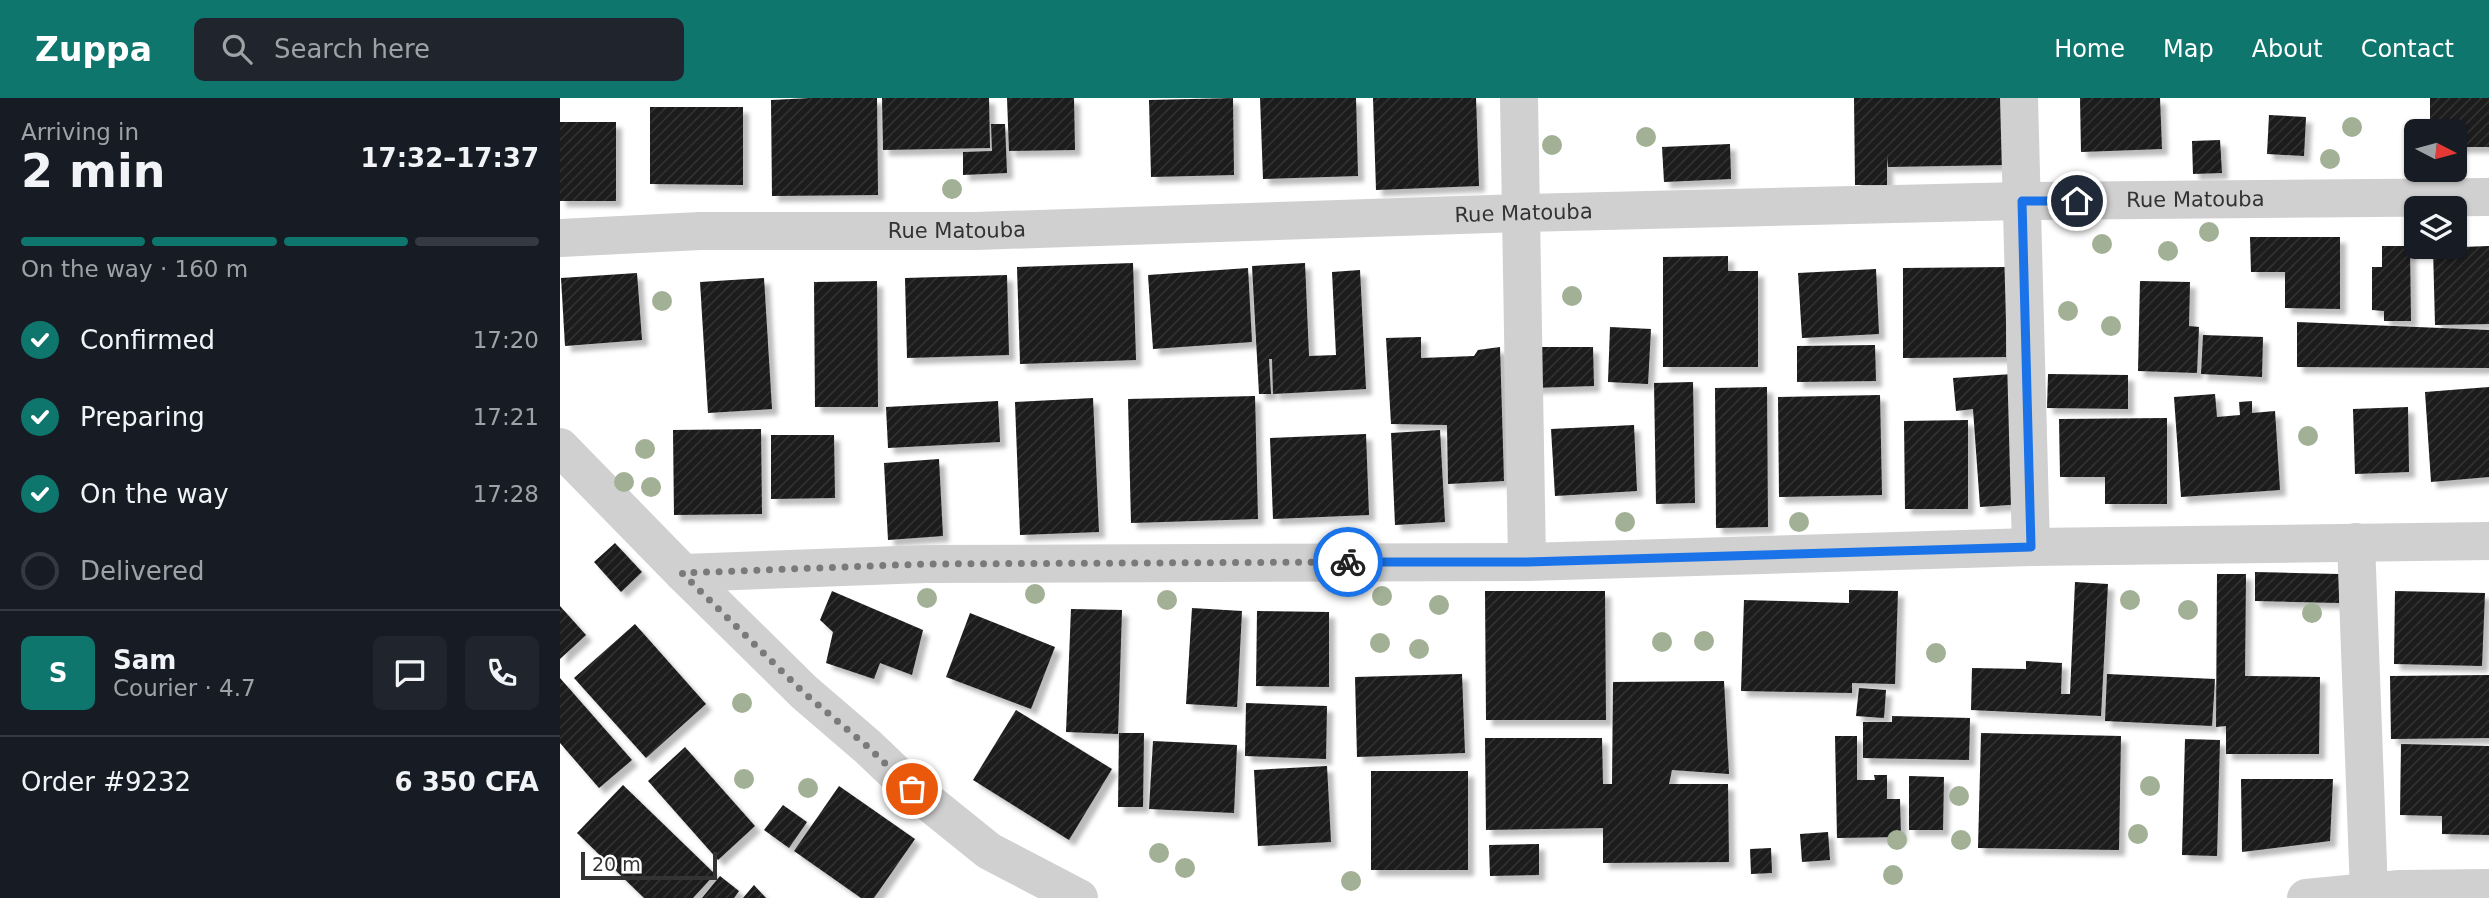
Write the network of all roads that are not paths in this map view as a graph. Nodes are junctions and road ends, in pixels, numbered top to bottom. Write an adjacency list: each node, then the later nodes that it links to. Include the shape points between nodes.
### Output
1 (1519, 98): 5 (street)
2 (2019, 98): 4 (street)
3 (2489, 197): 4 (street, Rue Matouba)
4 (2022, 201): 5 (street, Rue Matouba); 10 (street)
5 (1521, 213): 6 (street, Rue Matouba, via 976,232 700,231); 11 (street)
6 (560, 238)
7 (560, 447): 12 (street)
8 (2489, 541): 9 (street)
9 (2356, 542): 10 (street); 14 (street)
10 (2031, 547): 11 (street)
11 (1527, 562): 12 (street, via 938,563)
12 (682, 573): 15 (street, via 803,692 912,789 989,851)
13 (2489, 888): 14 (street)
14 (2391, 893): 16 (street)
15 (1079, 898)
16 (2306, 898)

